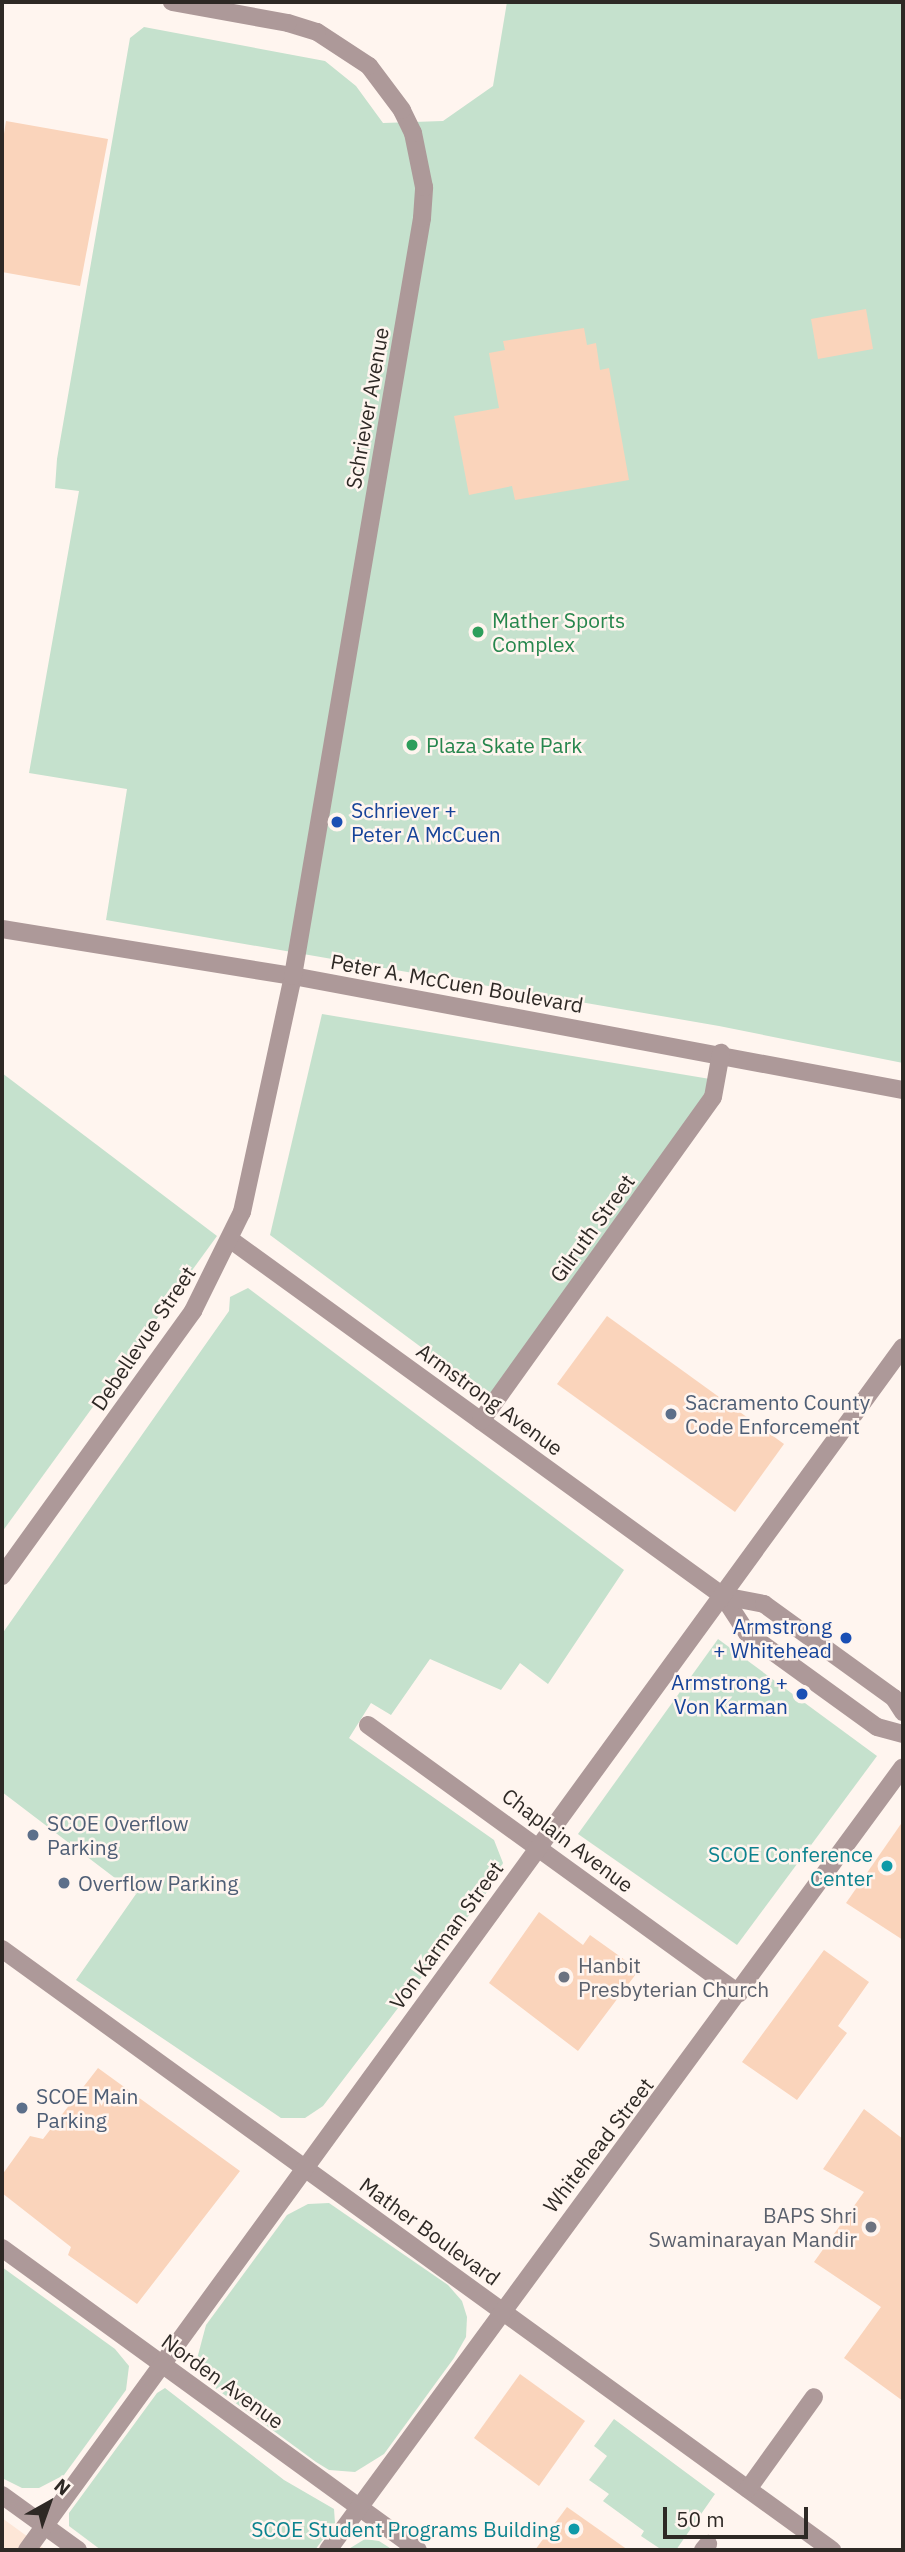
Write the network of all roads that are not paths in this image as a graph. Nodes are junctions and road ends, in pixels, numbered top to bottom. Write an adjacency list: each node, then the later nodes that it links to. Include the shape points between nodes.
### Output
1 (173, 2): 3 (street, Schriever Avenue, via 288,23 345,47 385,84 402,110 420,156 424,187)
2 (2, 929): 3 (street, Peter A. McCuen Boulevard)
3 (293, 976): 4 (street, Peter A. McCuen Boulevard); 6 (street, Debellevue Street, via 253,1173)
4 (721, 1053): 5 (street, Peter A. McCuen Boulevard); 8 (street, Gilruth Street, via 713,1097)
5 (903, 1090)
6 (231, 1240): 8 (street, Armstrong Avenue); 9 (street, Debellevue Street, via 193,1311)
7 (903, 1347): 10 (street, Von Karman Street)
8 (481, 1421): 10 (street, Armstrong Avenue)
9 (2, 1576)
10 (723, 1596): 11 (street, Armstrong Avenue, via 764,1604 894,1698); 13 (street, Armstrong Avenue, via 747,1633 877,1727); 15 (street, Von Karman Street)
11 (903, 1712)
12 (368, 1725): 15 (street, Chaplain Avenue)
13 (903, 1734)
14 (903, 1767): 17 (street, Whitehead Street)
15 (537, 1847): 17 (street, Chaplain Avenue); 18 (street, Von Karman Street)
16 (2, 1949): 18 (street, Mather Boulevard)
17 (739, 1994): 20 (street, Whitehead Street)
18 (305, 2169): 20 (street, Mather Boulevard); 21 (street, Von Karman Street)
19 (2, 2248): 21 (street, Norden Avenue)
20 (502, 2311): 23 (street, Mather Boulevard); 25 (street, Whitehead Street)
21 (163, 2365): 25 (street, Norden Avenue); 26 (street, Von Karman Street)
22 (814, 2397): 23 (street)
23 (748, 2489): 31 (street, Mather Boulevard)
24 (2, 2495): 26 (street)
25 (359, 2508): 29 (street, Whitehead Street); 30 (street, Norden Avenue)
26 (45, 2527): 27 (street, Von Karman Street); 28 (street)
27 (27, 2550)
28 (78, 2550)
29 (328, 2550)
30 (418, 2550)
31 (832, 2550)

